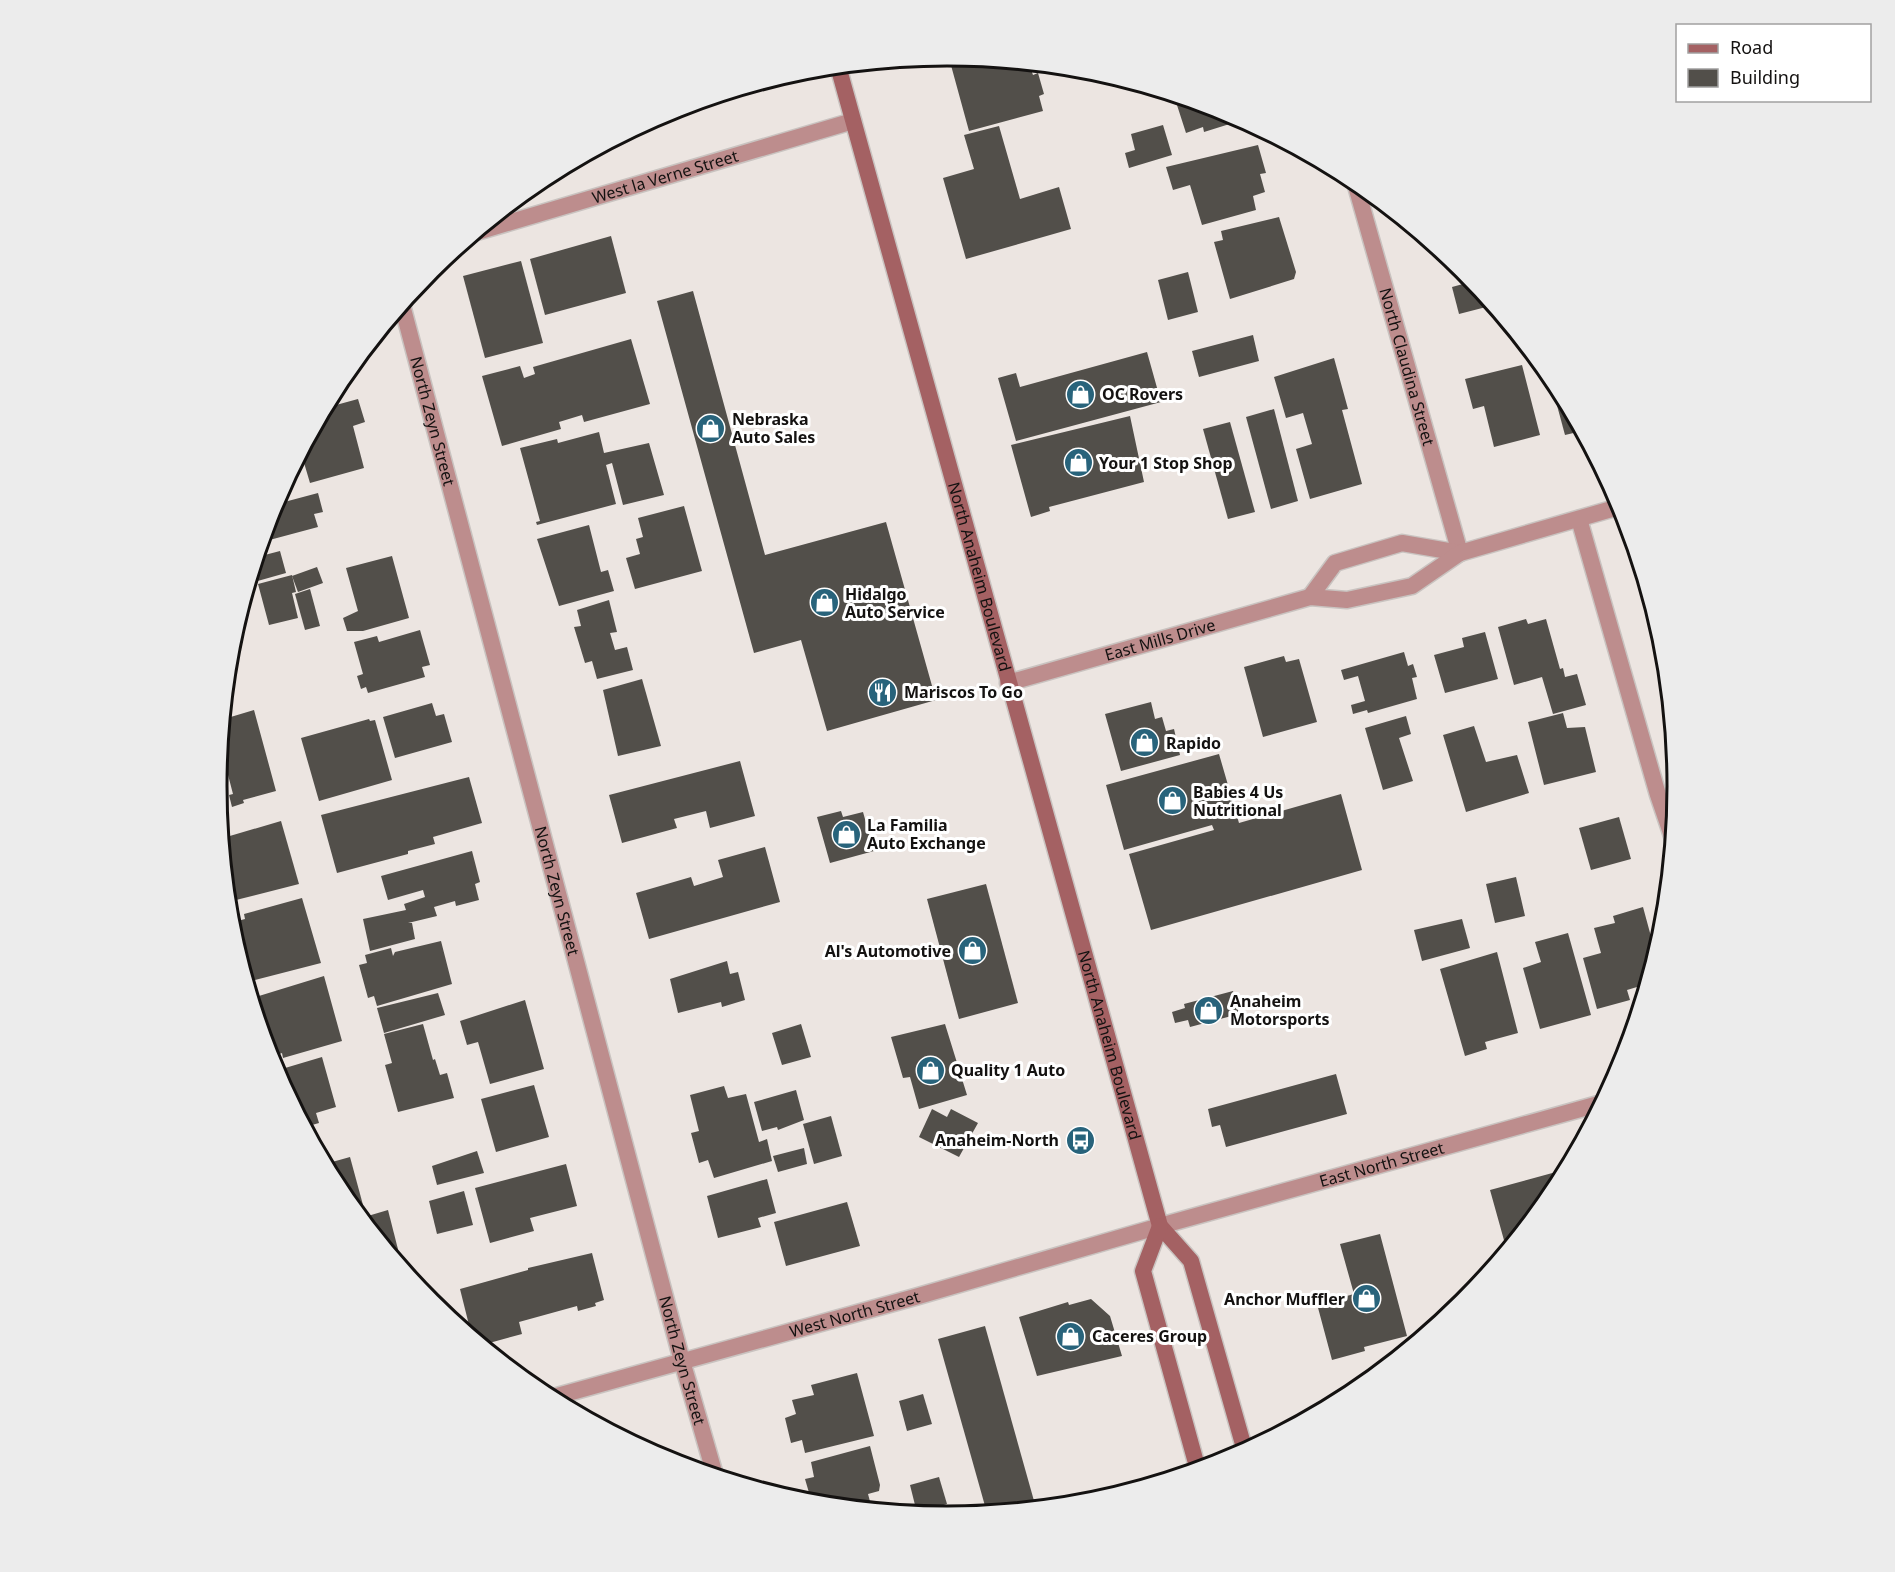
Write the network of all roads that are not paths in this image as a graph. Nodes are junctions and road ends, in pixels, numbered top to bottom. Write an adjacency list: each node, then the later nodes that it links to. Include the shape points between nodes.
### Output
1 (840, 74): 2 (main road, North Anaheim Boulevard)
2 (854, 121): 4 (street, West la Verne Street); 10 (main road, North Anaheim Boulevard)
3 (1358, 195): 8 (street, North Claudina Street)
4 (495, 227)
5 (404, 313): 14 (street, North Zeyn Street)
6 (1612, 509): 7 (street, East Mills Drive)
7 (1579, 519): 8 (street, East Mills Drive); 11 (street)
8 (1460, 553): 9 (street, East Mills Drive, via 1412,586 1347,600); 9 (street, East Mills Drive, via 1402,543 1335,563)
9 (1310, 597): 10 (street, East Mills Drive)
10 (1008, 683): 13 (main road, North Anaheim Boulevard)
11 (1666, 819)
12 (1592, 1106): 13 (street, East North Street)
13 (1160, 1226): 14 (street, West North Street); 16 (main road, North Anaheim Boulevard, via 1191,1261); 17 (main road, via 1143,1271)
14 (682, 1361): 15 (street, West North Street); 18 (street, North Zeyn Street)
15 (562, 1395)
16 (1243, 1442)
17 (1196, 1462)
18 (713, 1467)

